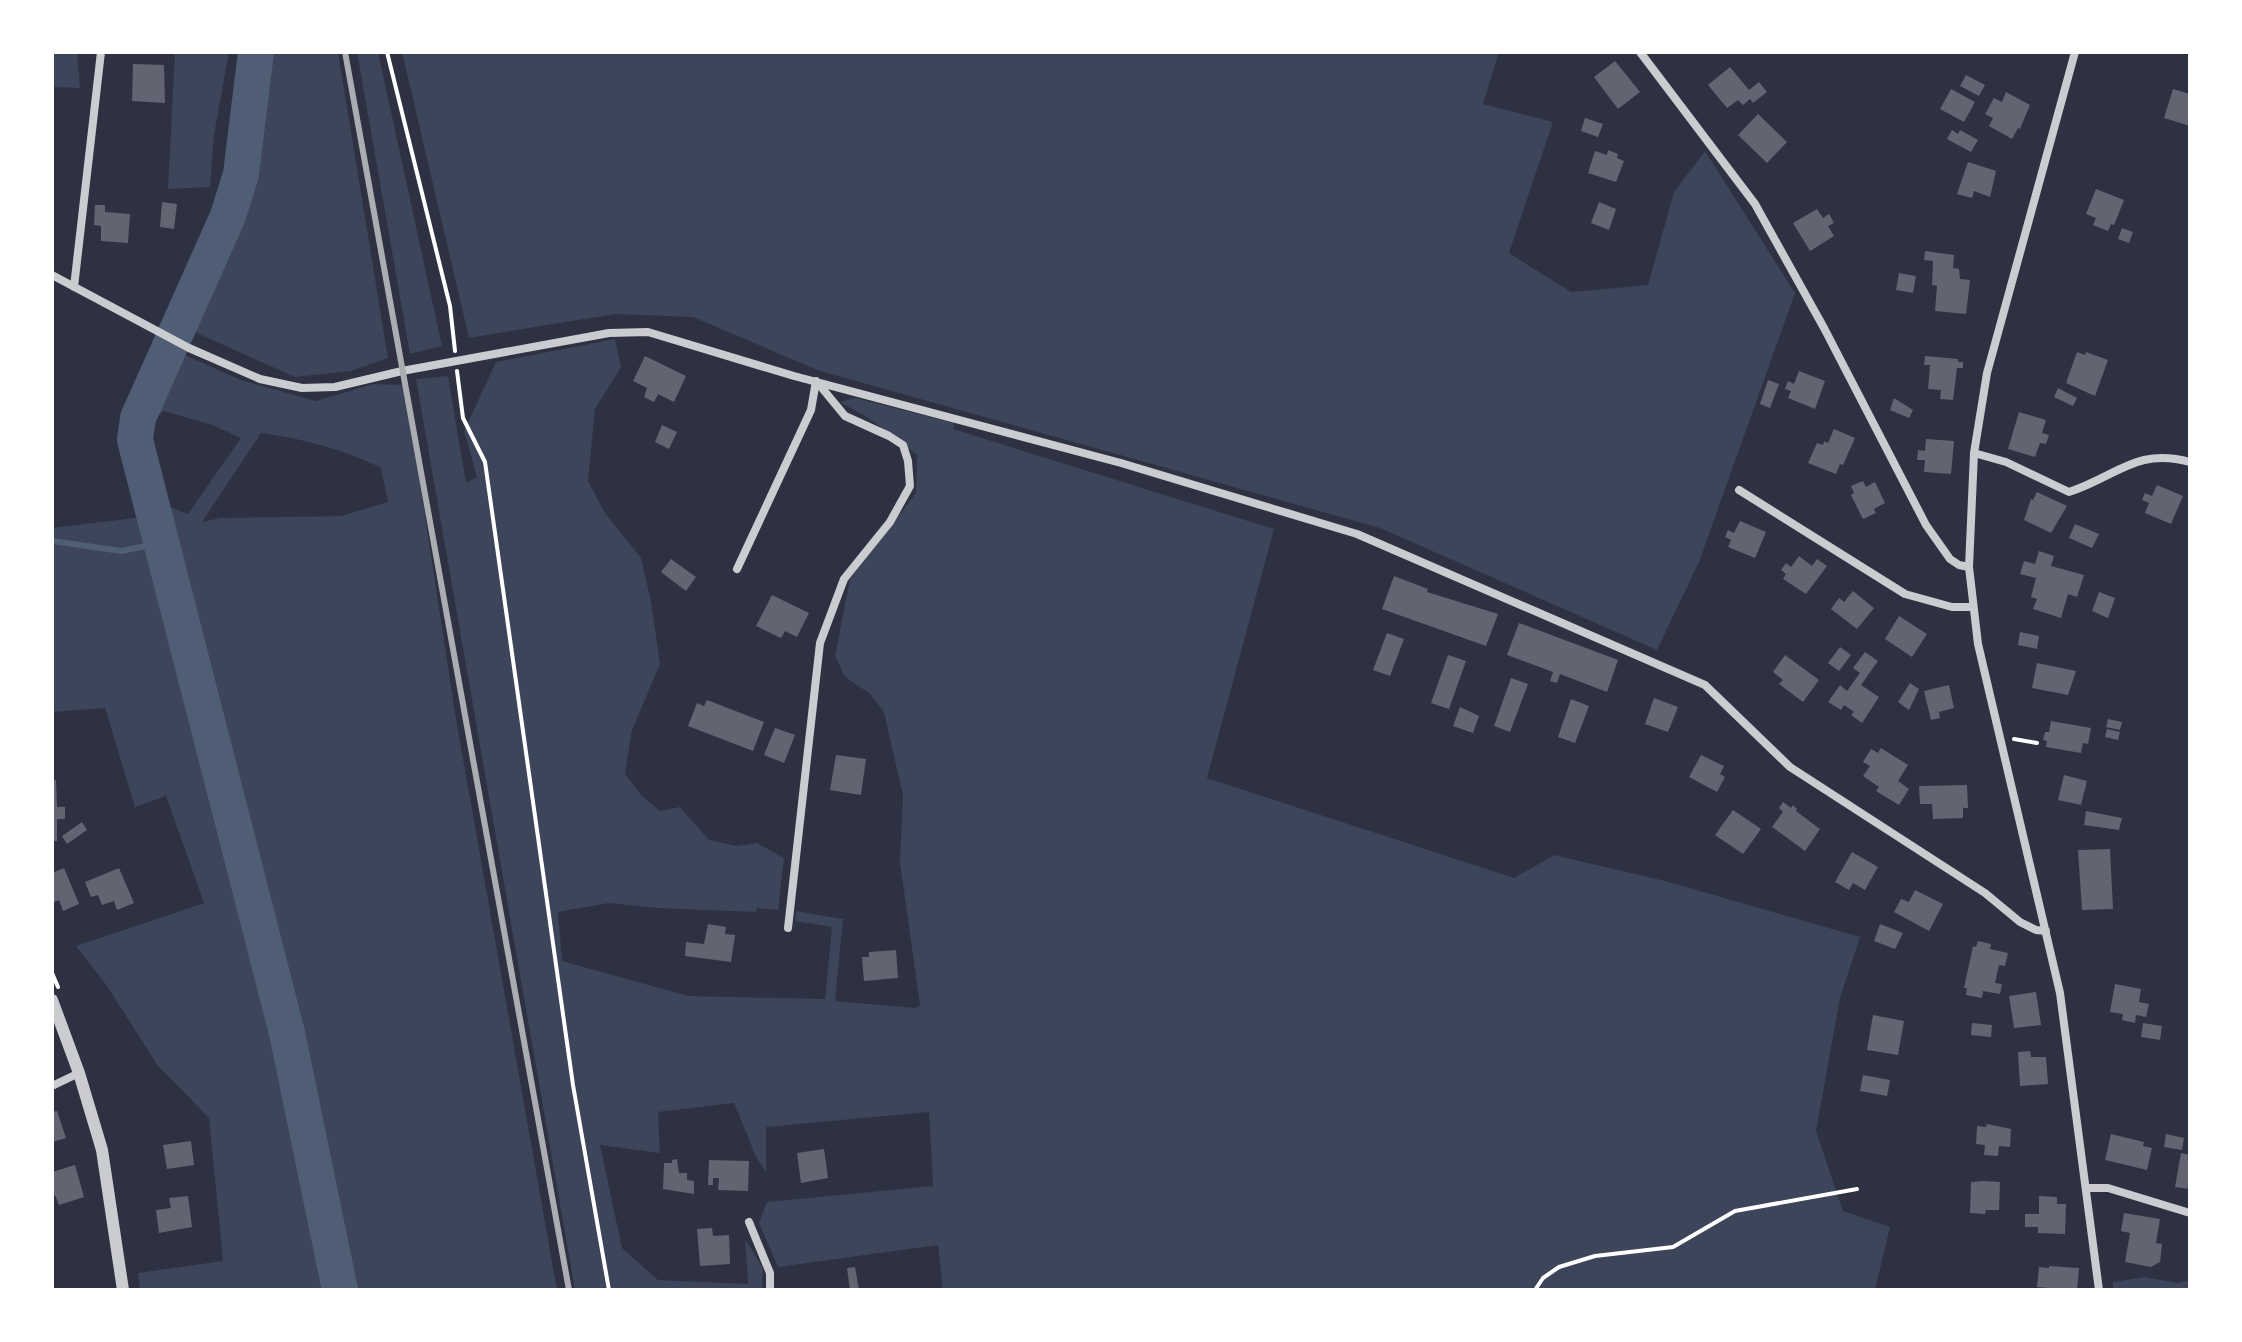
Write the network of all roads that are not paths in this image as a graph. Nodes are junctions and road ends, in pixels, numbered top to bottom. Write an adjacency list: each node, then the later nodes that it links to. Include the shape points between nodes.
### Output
1 (101, 52): 5 (street)
2 (1640, 52): 10 (street, via 1755,204 1926,525 1950,559)
3 (2075, 52): 7 (street, via 1991,355)
4 (52, 275): 5 (street)
5 (74, 287): 6 (street, via 189,348 260,379 302,388 335,387 609,333 648,332)
6 (816, 381): 11 (street, via 811,410); 13 (street, via 845,416 903,445 910,486 890,522 844,579 820,643); 14 (street, via 1121,463 1357,534 1705,685 1790,767 1985,893 2020,922)
7 (1974, 453): 8 (street, via 2069,492 2150,457); 10 (street)
8 (2190, 462)
9 (1739, 490): 12 (street, via 1905,594)
10 (1969, 567): 12 (street)
11 (737, 569)
12 (1972, 607): 14 (street)
13 (788, 928)
14 (2046, 931): 18 (street, via 2065,1022)
15 (52, 1000): 16 (street)
16 (79, 1073): 17 (street); 21 (street, via 102,1150)
17 (52, 1086)
18 (2086, 1188): 19 (street, via 2108,1188); 23 (street)
19 (2190, 1213)
20 (749, 1222): 22 (street, via 770,1273)
21 (123, 1290)
22 (770, 1290)
23 (2099, 1290)

